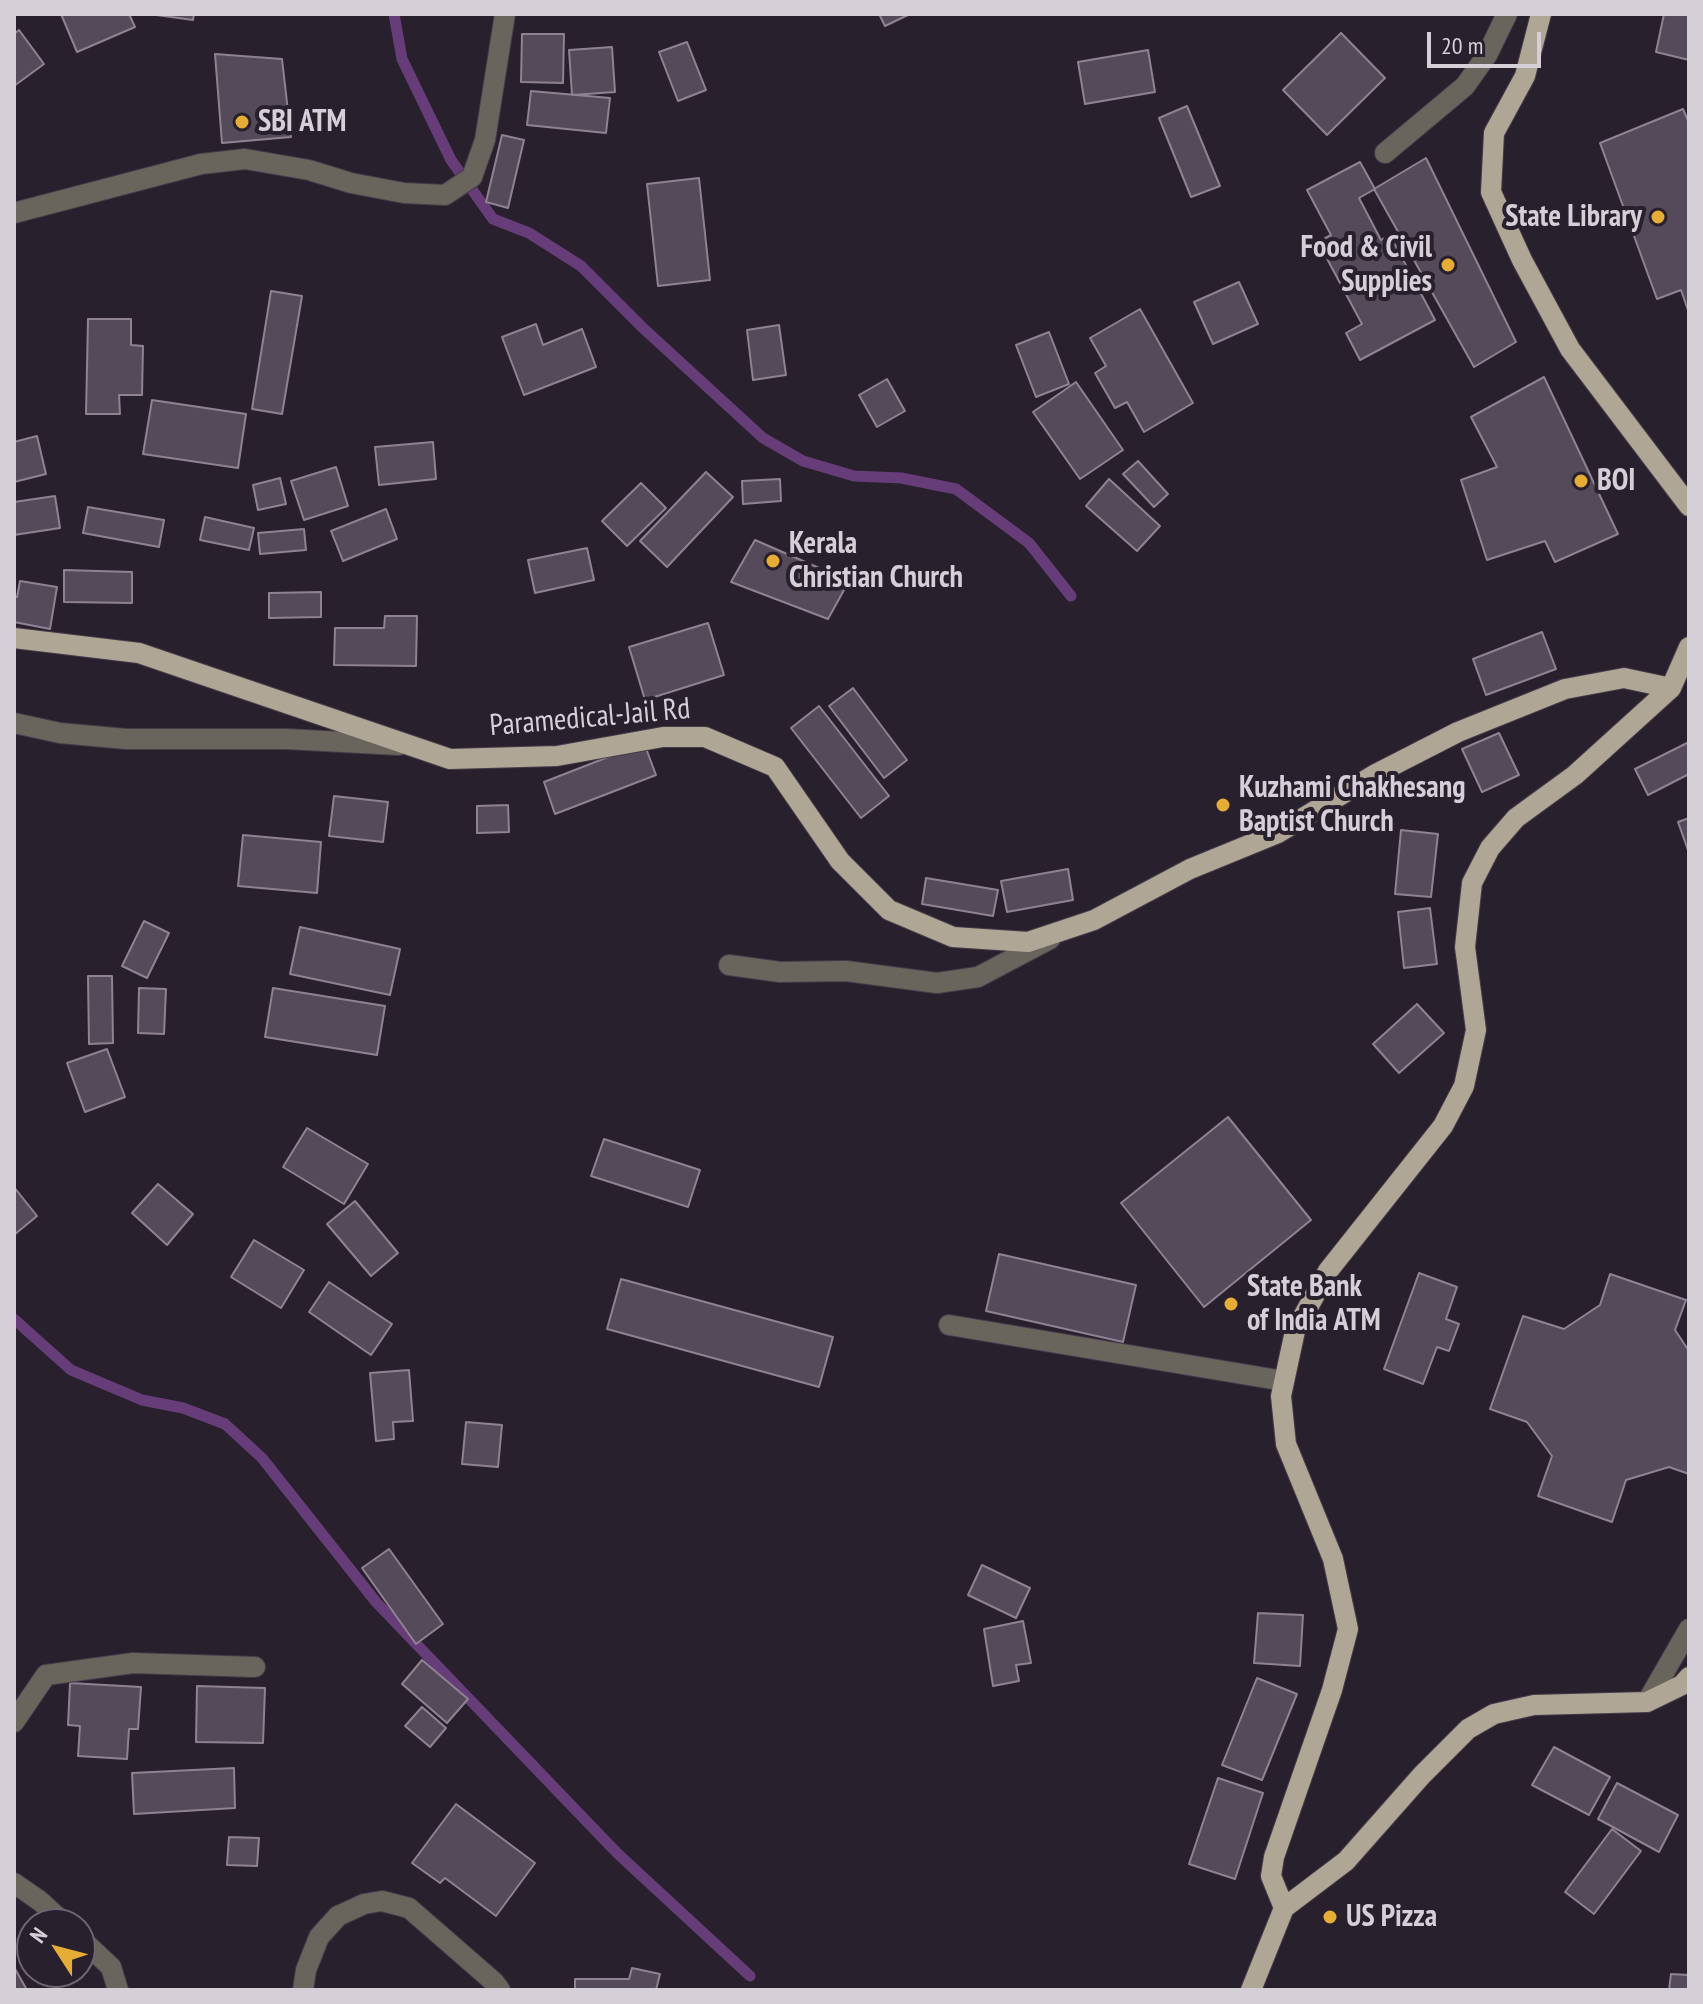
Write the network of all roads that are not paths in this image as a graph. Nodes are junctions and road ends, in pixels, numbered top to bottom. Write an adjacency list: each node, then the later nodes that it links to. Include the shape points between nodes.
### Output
1 (505, 14): 5 (street, via 485,140 472,177 445,195 404,193 245,159 201,164)
2 (1507, 14): 4 (street, via 1465,86)
3 (1541, 14): 6 (main road, via 1525,76 1494,133 1491,192 1570,349)
4 (1385, 153)
5 (14, 213)
6 (1689, 506)
7 (14, 638): 11 (main road, Paramedical-Jail Rd, via 139,653)
8 (1689, 647): 9 (main road)
9 (1671, 688): 12 (main road, Paramedical-Jail Rd, via 1624,678 1565,689 1458,732 1278,833); 15 (main road, via 1575,775 1516,818 1490,848 1472,883 1465,947 1476,1030 1464,1086 1443,1126 1328,1271 1295,1331)
10 (14, 723): 11 (street, via 126,739)
11 (411, 745): 12 (main road, Paramedical-Jail Rd, via 450,759 557,756 663,737 705,737 775,767 840,861 889,910 953,937 1028,942)
12 (1066, 930): 13 (street, via 978,977 937,983 846,971)
13 (729, 965)
14 (949, 1325): 15 (street)
15 (1284, 1381): 23 (main road, via 1286,1444 1333,1559 1348,1629 1274,1857 1271,1876)
16 (1689, 1629): 19 (street)
17 (255, 1667): 20 (street, via 133,1663 46,1675)
18 (1689, 1677): 19 (main road)
19 (1647, 1702): 23 (main road, via 1534,1705 1494,1714 1468,1729 1346,1861)
20 (14, 1722)
21 (14, 1883): 22 (street)
22 (48, 1908)
23 (1284, 1908): 28 (main road)
24 (96, 1953): 25 (street, via 111,1967)
25 (118, 1990)
26 (303, 1990): 27 (street, via 319,1937 338,1916 382,1901 409,1908)
27 (500, 1990)
28 (1251, 1990)

